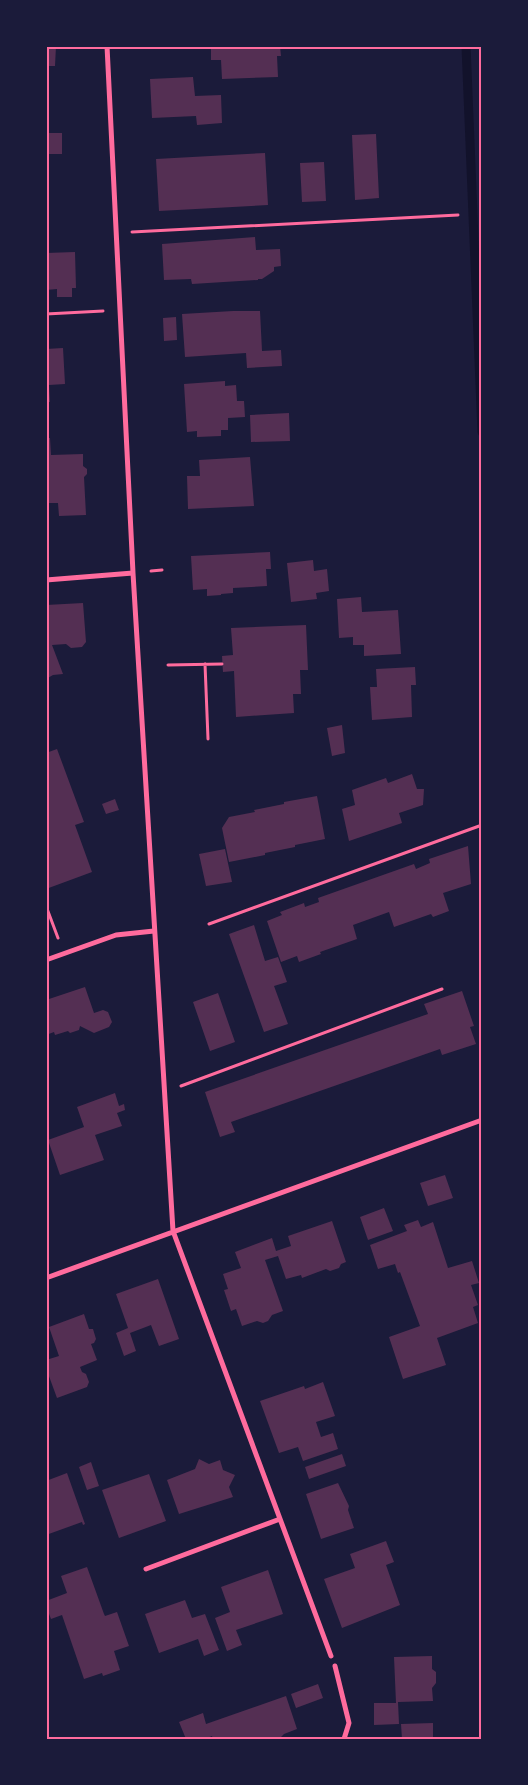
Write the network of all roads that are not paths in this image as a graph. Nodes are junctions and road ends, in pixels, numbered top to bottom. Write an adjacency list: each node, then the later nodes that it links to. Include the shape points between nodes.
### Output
1 (106, 46): 2 (street)
2 (133, 573): 3 (street); 4 (street)
3 (46, 580)
4 (154, 931): 5 (street, via 116,935); 7 (street)
5 (46, 960)
6 (482, 1120): 7 (street)
7 (173, 1231): 8 (street); 9 (street)
8 (46, 1278)
9 (280, 1518): 10 (street); 11 (street)
10 (146, 1569)
11 (331, 1656)
12 (334, 1666): 13 (street, via 348,1723)
13 (344, 1739)

